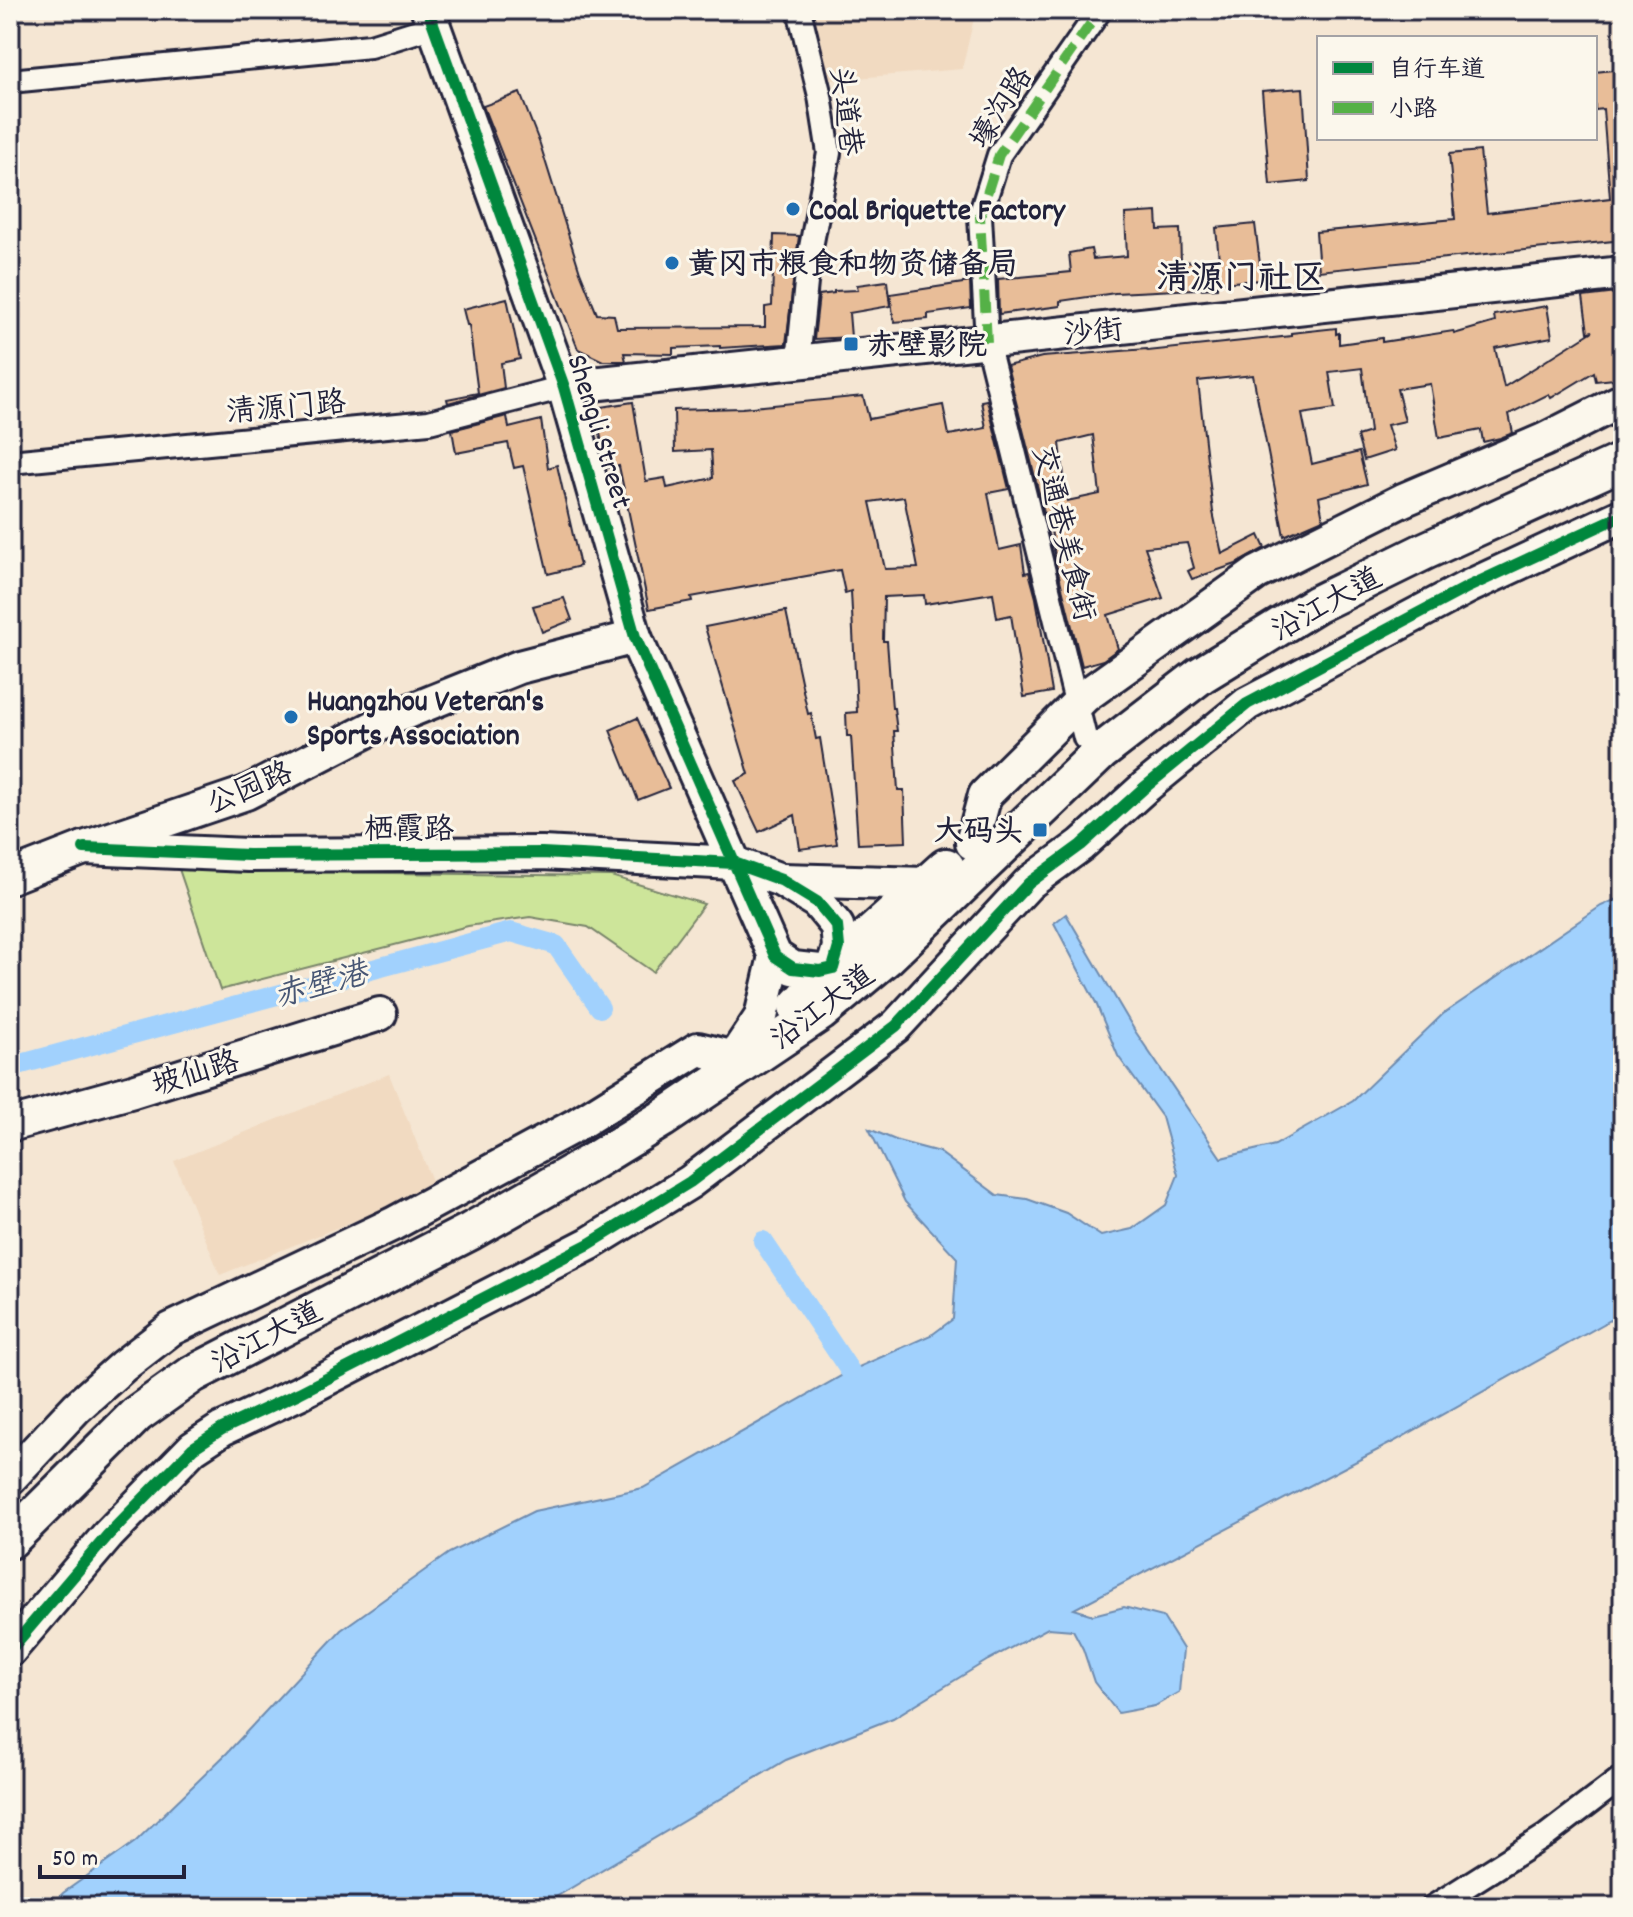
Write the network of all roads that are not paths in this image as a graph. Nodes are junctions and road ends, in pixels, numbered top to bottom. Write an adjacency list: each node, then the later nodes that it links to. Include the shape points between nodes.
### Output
1 (799, 10): 7 (street, 头道巷, via 829,153 808,263)
2 (1100, 10): 6 (street, 壕沟路, via 999,155 980,216)
3 (431, 18): 4 (street, via 370,46); 8 (street, Shengli Street)
4 (10, 81)
5 (1623, 273): 6 (street, 沙街)
6 (987, 342): 7 (street, 沙街); 15 (street, 交通巷美食街)
7 (798, 362): 8 (street, 沙街)
8 (564, 387): 12 (street, 清源门路, via 429,422); 14 (street, Shengli Street)
9 (1623, 400): 15 (street, via 1257,573)
10 (1623, 438): 15 (main road, 沿江大道, via 1337,570)
11 (1623, 461): 23 (main road, 沿江大道, via 1315,605 1201,675 1101,752 887,957)
12 (10, 462)
13 (1623, 515): 30 (street, via 1468,587 1247,704 1029,883 896,1026 690,1182 589,1244 193,1448 108,1535)
14 (635, 637): 16 (street, 公园路, via 519,667 392,718 246,793); 17 (street, Shengli Street)
15 (1081, 721): 20 (main road, 沿江大道, via 972,843)
16 (84, 848): 17 (street, 栖霞路, via 248,855 542,853); 18 (street, 栖霞路)
17 (734, 863): 19 (street, 栖霞路); 21 (street, Shengli Street)
18 (10, 876)
19 (781, 880): 20 (street); 22 (street, via 817,902 837,926)
20 (927, 884): 22 (main road, 沿江大道)
21 (775, 956): 22 (street, via 793,968); 25 (street, via 761,1017)
22 (833, 968): 23 (street); 25 (main road, 沿江大道, via 792,1012)
23 (821, 1012): 29 (main road, 沿江大道, via 590,1163 471,1231 193,1374 137,1414)
24 (380, 1014): 26 (street, 坡仙路)
25 (734, 1051): 27 (street, via 698,1049 576,1125 393,1224 171,1329 77,1407); 28 (main road, 沿江大道, via 639,1115 509,1189 170,1365 113,1410)
26 (10, 1125)
27 (10, 1478)
28 (10, 1513)
29 (10, 1540)
30 (10, 1650)
31 (1623, 1777): 32 (street, via 1547,1835)
32 (1433, 1907)

